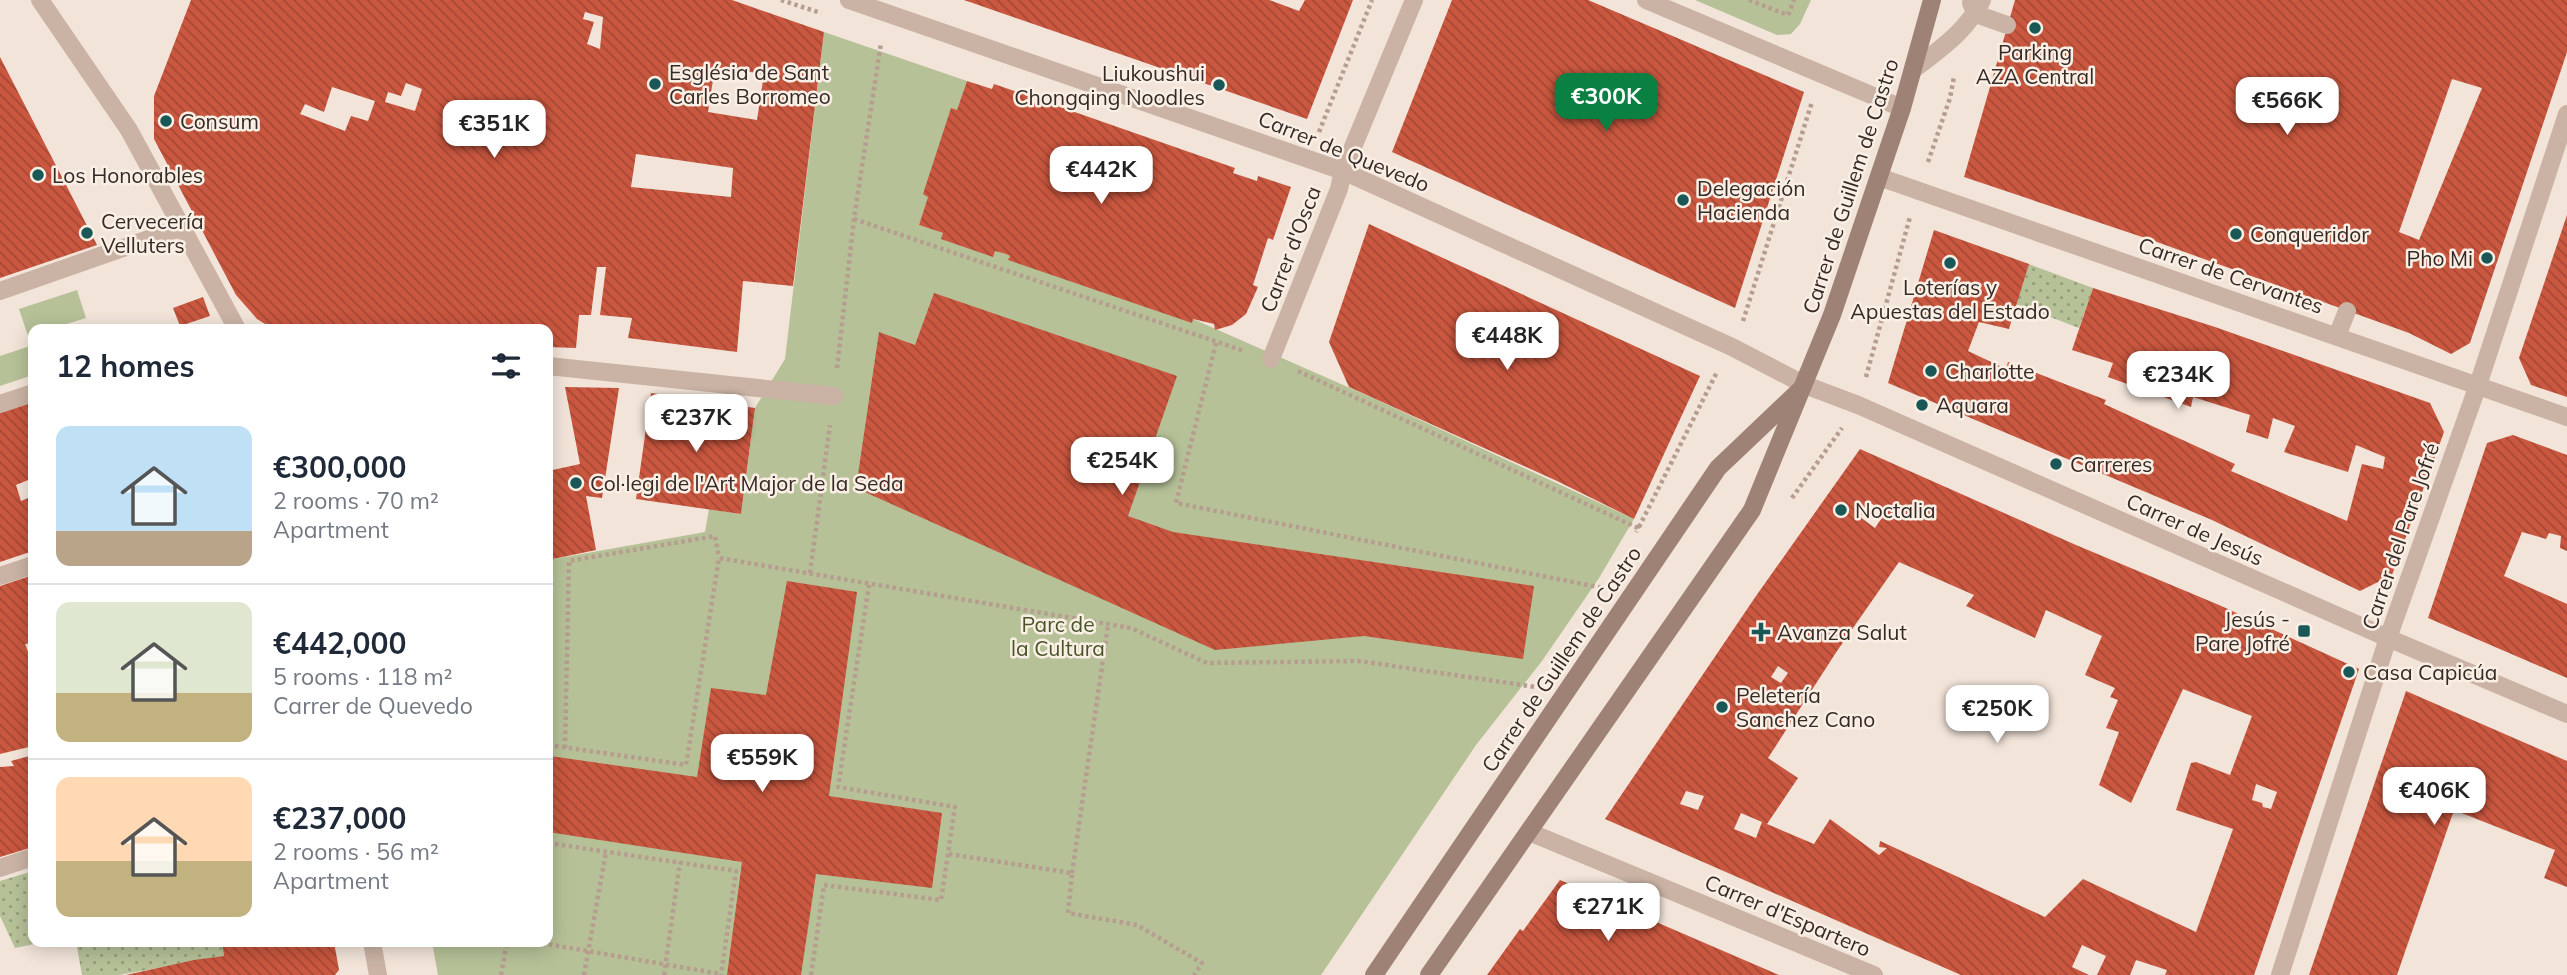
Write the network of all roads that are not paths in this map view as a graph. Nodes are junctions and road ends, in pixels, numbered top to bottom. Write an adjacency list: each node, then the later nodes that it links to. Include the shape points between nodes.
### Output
1 (40, 0): 13 (street, via 129,130)
2 (851, 0): 11 (street, Carrer de Quevedo)
3 (1414, 0): 11 (street, Carrer d'Osca)
4 (1646, 0): 9 (street)
5 (1932, 0): 8 (main road, Carrer de Guillem de Castro)
6 (1976, 5): 7 (street); 8 (street, via 1957,35)
7 (2007, 25)
8 (1913, 70): 9 (main road, Carrer de Guillem de Castro)
9 (1902, 108): 12 (main road, Carrer de Guillem de Castro)
10 (2567, 114): 21 (street, Carrer del Pare Jofré)
11 (1343, 171): 18 (street, Carrer d'Osca); 20 (street, Carrer de Quevedo, via 1732,347)
12 (1879, 177): 17 (street, Carrer de Cervantes); 20 (main road, Carrer de Guillem de Castro)
13 (183, 227): 14 (street); 16 (street)
14 (0, 291)
15 (2347, 311): 17 (street)
16 (228, 324)
17 (2337, 336): 21 (street, Carrer de Cervantes)
18 (1272, 359)
19 (553, 367): 23 (street)
20 (1805, 385): 28 (street, Carrer de Jesús); 30 (main road, Carrer de Guillem de Castro, via 1752,510); 35 (main road, Carrer de Guillem de Castro, via 1718,468)
21 (2478, 385): 25 (street, Carrer de Cervantes); 28 (street, Carrer del Pare Jofré)
22 (28, 395): 24 (street)
23 (834, 396)
24 (0, 404)
25 (2567, 416)
26 (28, 567): 27 (street)
27 (0, 576)
28 (2388, 638): 29 (street, Carrer de Jesús); 38 (street, Carrer del Pare Jofré)
29 (2567, 714)
30 (1529, 832): 36 (main road, Carrer de Guillem de Castro); 37 (street, Carrer d'Espartero)
31 (28, 859): 32 (street)
32 (0, 868)
33 (373, 947): 34 (street)
34 (379, 975)
35 (1374, 975)
36 (1429, 975)
37 (1874, 975)
38 (2280, 975)

